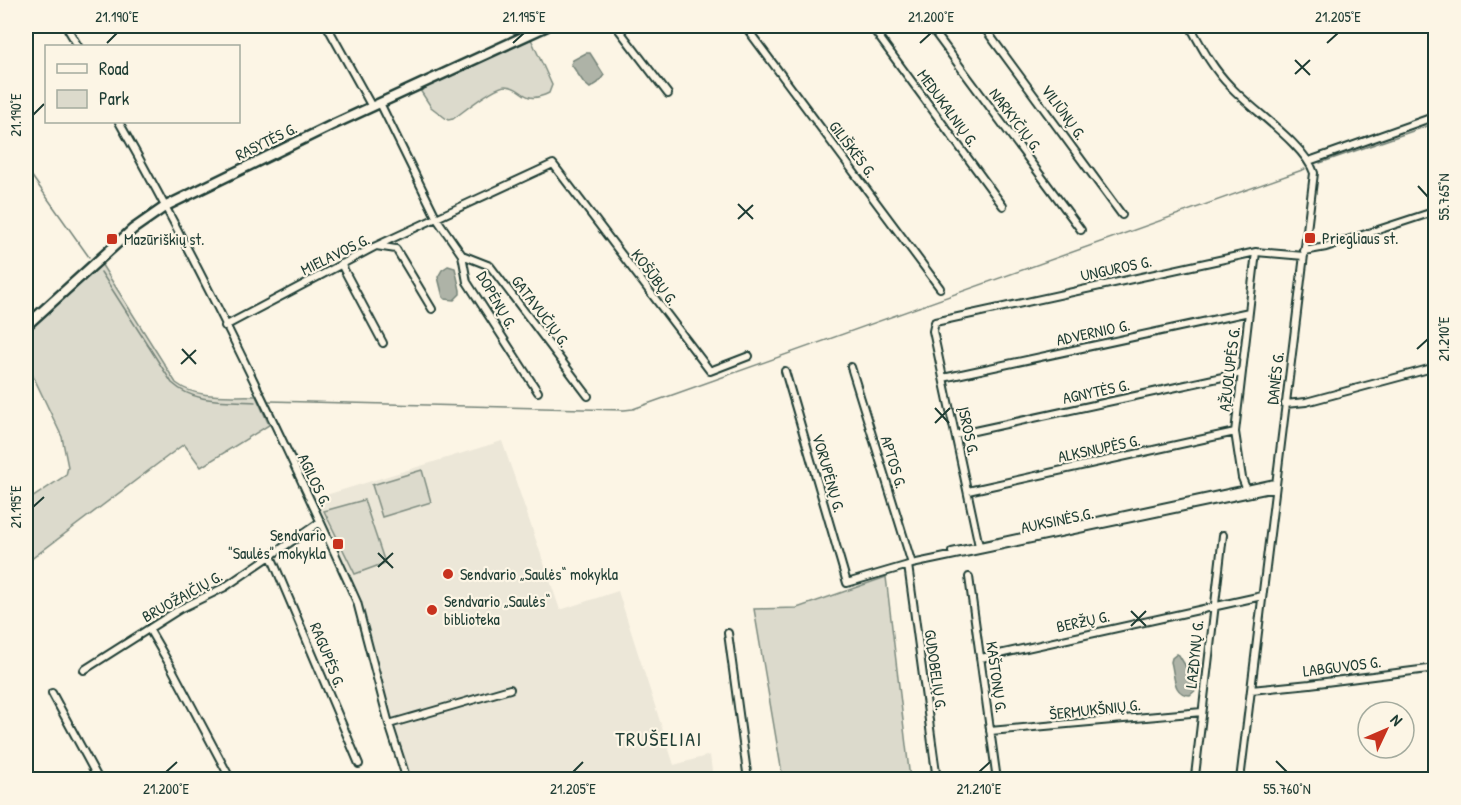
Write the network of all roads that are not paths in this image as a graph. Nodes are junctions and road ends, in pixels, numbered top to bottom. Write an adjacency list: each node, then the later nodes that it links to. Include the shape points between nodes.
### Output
1 (66, 26): 11 (street)
2 (327, 26): 13 (street, DOPĖNŲ G.)
3 (547, 26): 10 (main road, RASYTĖS G.)
4 (616, 26): 12 (street)
5 (745, 26): 28 (street, GILIŠKĖS G.)
6 (871, 26): 18 (street, MEDUKALNIŲ G.)
7 (930, 26): 22 (street, NARKYČIŲ G.)
8 (983, 26): 20 (street, VILIŪNŲ G.)
9 (1190, 26): 16 (street, via 1204,53 1231,87)
10 (533, 29): 13 (main road, RASYTĖS G.)
11 (77, 45)
12 (668, 94)
13 (376, 105): 17 (main road, RASYTĖS G.); 21 (street, DOPĖNŲ G.)
14 (1436, 116): 16 (street)
15 (120, 123): 17 (street, AGILOS G.)
16 (1309, 160): 25 (street, DANĖS G., via 1314,182)
17 (166, 206): 32 (street, AGILOS G.); 33 (main road, RASYTĖS G., via 133,229)
18 (1003, 206)
19 (1436, 211): 25 (street, UNGUROS G.)
20 (1122, 215)
21 (437, 219): 23 (street); 26 (street, DOPĖNŲ G.); 35 (street, KOŠŪBŲ G., via 553,164 710,371)
22 (1081, 230)
23 (376, 246): 27 (street, MIELAVOS G.); 29 (street, MIELAVOS G., via 396,249)
24 (1256, 252): 25 (street, UNGUROS G.); 30 (street, ĄŽUOLUPĖS G.); 31 (street, UNGUROS G.)
25 (1304, 254): 43 (street, DANĖS G.)
26 (462, 255): 41 (street, DOPĖNŲ G., via 467,282); 42 (street, GATAVUČIŲ G., via 490,266)
27 (341, 264): 32 (street, MIELAVOS G.); 34 (street)
28 (940, 288)
29 (432, 309)
30 (1249, 312): 39 (street, ĄŽUOLUPĖS G.); 40 (street, ADVERNIO G.)
31 (935, 322): 40 (street, ĮSROS G., via 933,331)
32 (225, 326): 49 (street, AGILOS G.)
33 (26, 327)
34 (383, 343)
35 (750, 357)
36 (851, 367): 54 (street, APTOS G.)
37 (1436, 367): 43 (street, via 1306,402)
38 (785, 371): 56 (street, VORUPĖNŲ G.)
39 (1241, 373): 44 (street, ĄŽUOLUPĖS G.); 45 (street, AGNYTĖS G.)
40 (944, 378): 45 (street, ĮSROS G.)
41 (538, 392)
42 (588, 396)
43 (1285, 404): 46 (street, DANĖS G.)
44 (1235, 432): 47 (street, ĄŽUOLUPĖS G.); 48 (street, ALKSNUPĖS G.)
45 (956, 435): 48 (street, ĮSROS G.)
46 (1275, 486): 47 (street); 54 (street, AUKSINĖS G.); 57 (street, DANĖS G.)
47 (1246, 488): 51 (street)
48 (968, 491): 51 (street, ĮSROS G.)
49 (320, 522): 53 (street, BRUOŽAIČIŲ G.); 68 (street, AGILOS G., via 357,602)
50 (1223, 535): 58 (street, LAZDYNŲ G.)
51 (979, 546): 52 (street)
52 (952, 552)
53 (271, 556): 59 (street, BRUOŽAIČIŲ G.); 70 (street, RAGUPĖS G.)
54 (910, 564): 56 (street, AUKSINĖS G.); 76 (street, GUDOBELIŲ G.)
55 (969, 578): 61 (street, KAŠTONŲ G.)
56 (847, 583)
57 (1262, 596): 58 (street, BERŽŲ G.); 65 (street, DANĖS G.)
58 (1213, 607): 61 (street, BERŽŲ G.); 67 (street, LAZDYNŲ G.)
59 (149, 629): 63 (street, BRUOŽAIČIŲ G.); 74 (street)
60 (728, 633): 75 (street)
61 (981, 658): 69 (street, KAŠTONŲ G.)
62 (1436, 668): 65 (street, LABGUVOS G.)
63 (84, 670)
64 (510, 689): 68 (street)
65 (1251, 690): 78 (street, DANĖS G.)
66 (52, 693): 73 (street)
67 (1202, 711): 69 (street, ŠERMUKŠNIŲ G.); 71 (street, LAZDYNŲ G.)
68 (389, 724): 72 (street, AGILOS G.)
69 (990, 731): 77 (street, KAŠTONŲ G.)
70 (358, 764)
71 (1195, 776)
72 (407, 779)
73 (99, 780)
74 (231, 780)
75 (748, 780)
76 (937, 780)
77 (997, 780)
78 (1240, 780)

